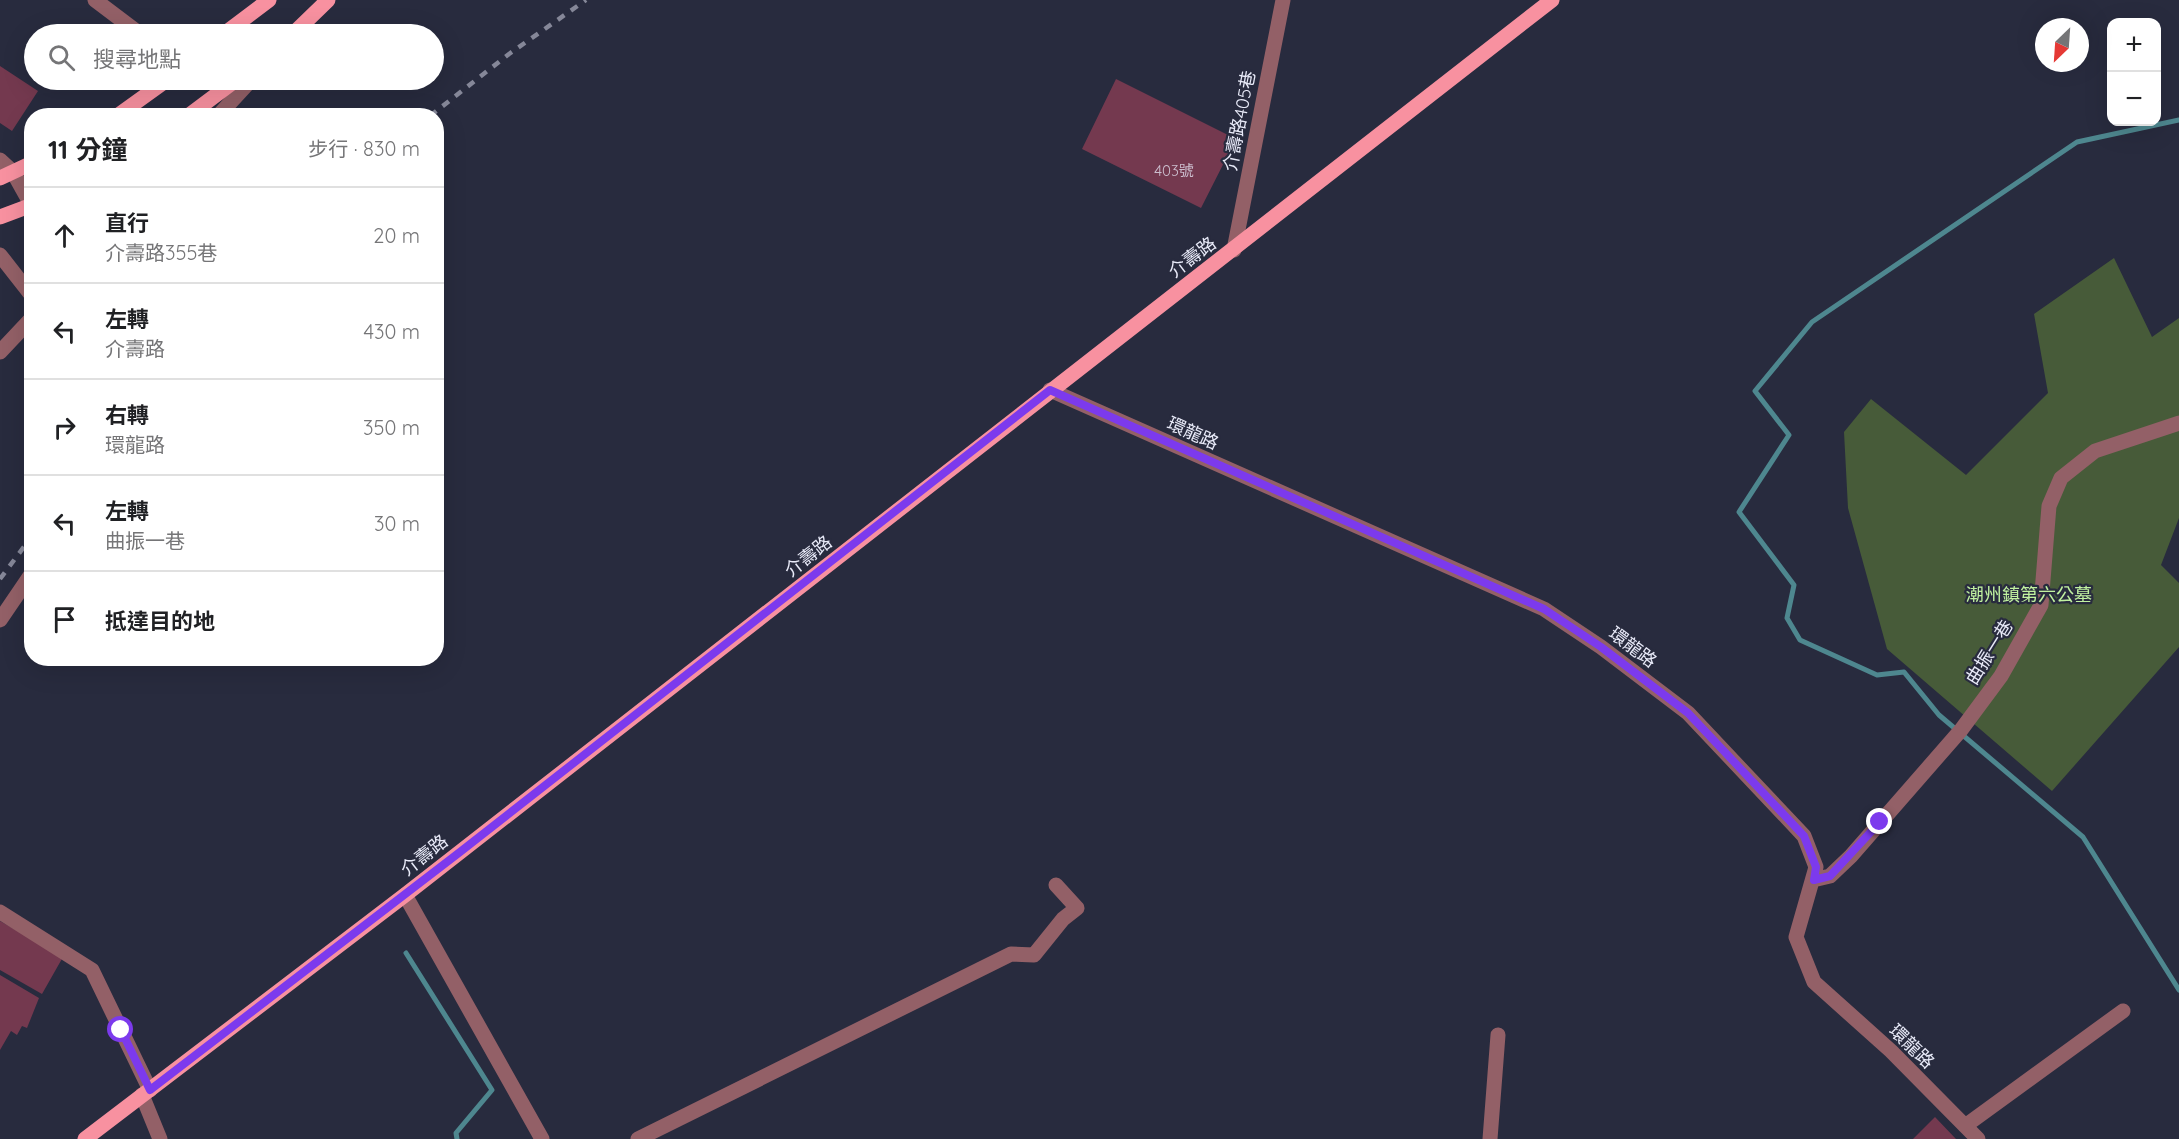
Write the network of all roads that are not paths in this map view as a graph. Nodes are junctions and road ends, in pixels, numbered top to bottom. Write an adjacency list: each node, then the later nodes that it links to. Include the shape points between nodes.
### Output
1 (269, 0): 7 (main road)
2 (328, 0): 8 (main road)
3 (1283, 0): 21 (street, 介壽路405巷)
4 (1552, 0): 21 (main road, 介壽路)
5 (98, 1): 6 (street)
6 (127, 24)
7 (237, 24)
8 (303, 24)
9 (153, 90): 12 (main road)
10 (223, 90): 13 (main road)
11 (241, 90): 14 (street)
12 (128, 108)
13 (199, 108)
14 (225, 108)
15 (0, 160): 17 (street)
16 (24, 167): 17 (main road)
17 (7, 175): 18 (street)
18 (24, 196)
19 (24, 207): 20 (main road)
20 (0, 216)
21 (1234, 250): 26 (main road, 介壽路)
22 (0, 255): 23 (street)
23 (24, 286)
24 (24, 326): 25 (street)
25 (0, 351)
26 (1050, 390): 30 (street, 環龍路, via 1544,609 1688,713 1804,836 1816,867); 32 (main road, 介壽路)
27 (2179, 423): 30 (street, 曲振一巷, via 2095,451 2061,478 2049,506 2041,605 2001,676 1958,734 1851,856 1830,876)
28 (24, 585): 29 (street)
29 (0, 620)
30 (1814, 880): 37 (street, 環龍路, via 1796,937 1814,982 1891,1051)
31 (1056, 885): 41 (street, via 1077,908 1034,955 1011,954)
32 (405, 895): 36 (main road, 介壽路); 40 (street)
33 (0, 912): 36 (street, via 92,970)
34 (2123, 1011): 37 (street)
35 (1498, 1035): 42 (street)
36 (146, 1093): 38 (main road, 介壽路); 39 (street)
37 (1965, 1126): 43 (street, 環龍路)
38 (85, 1139)
39 (160, 1139)
40 (542, 1139)
41 (638, 1139)
42 (1490, 1139)
43 (1978, 1139)

